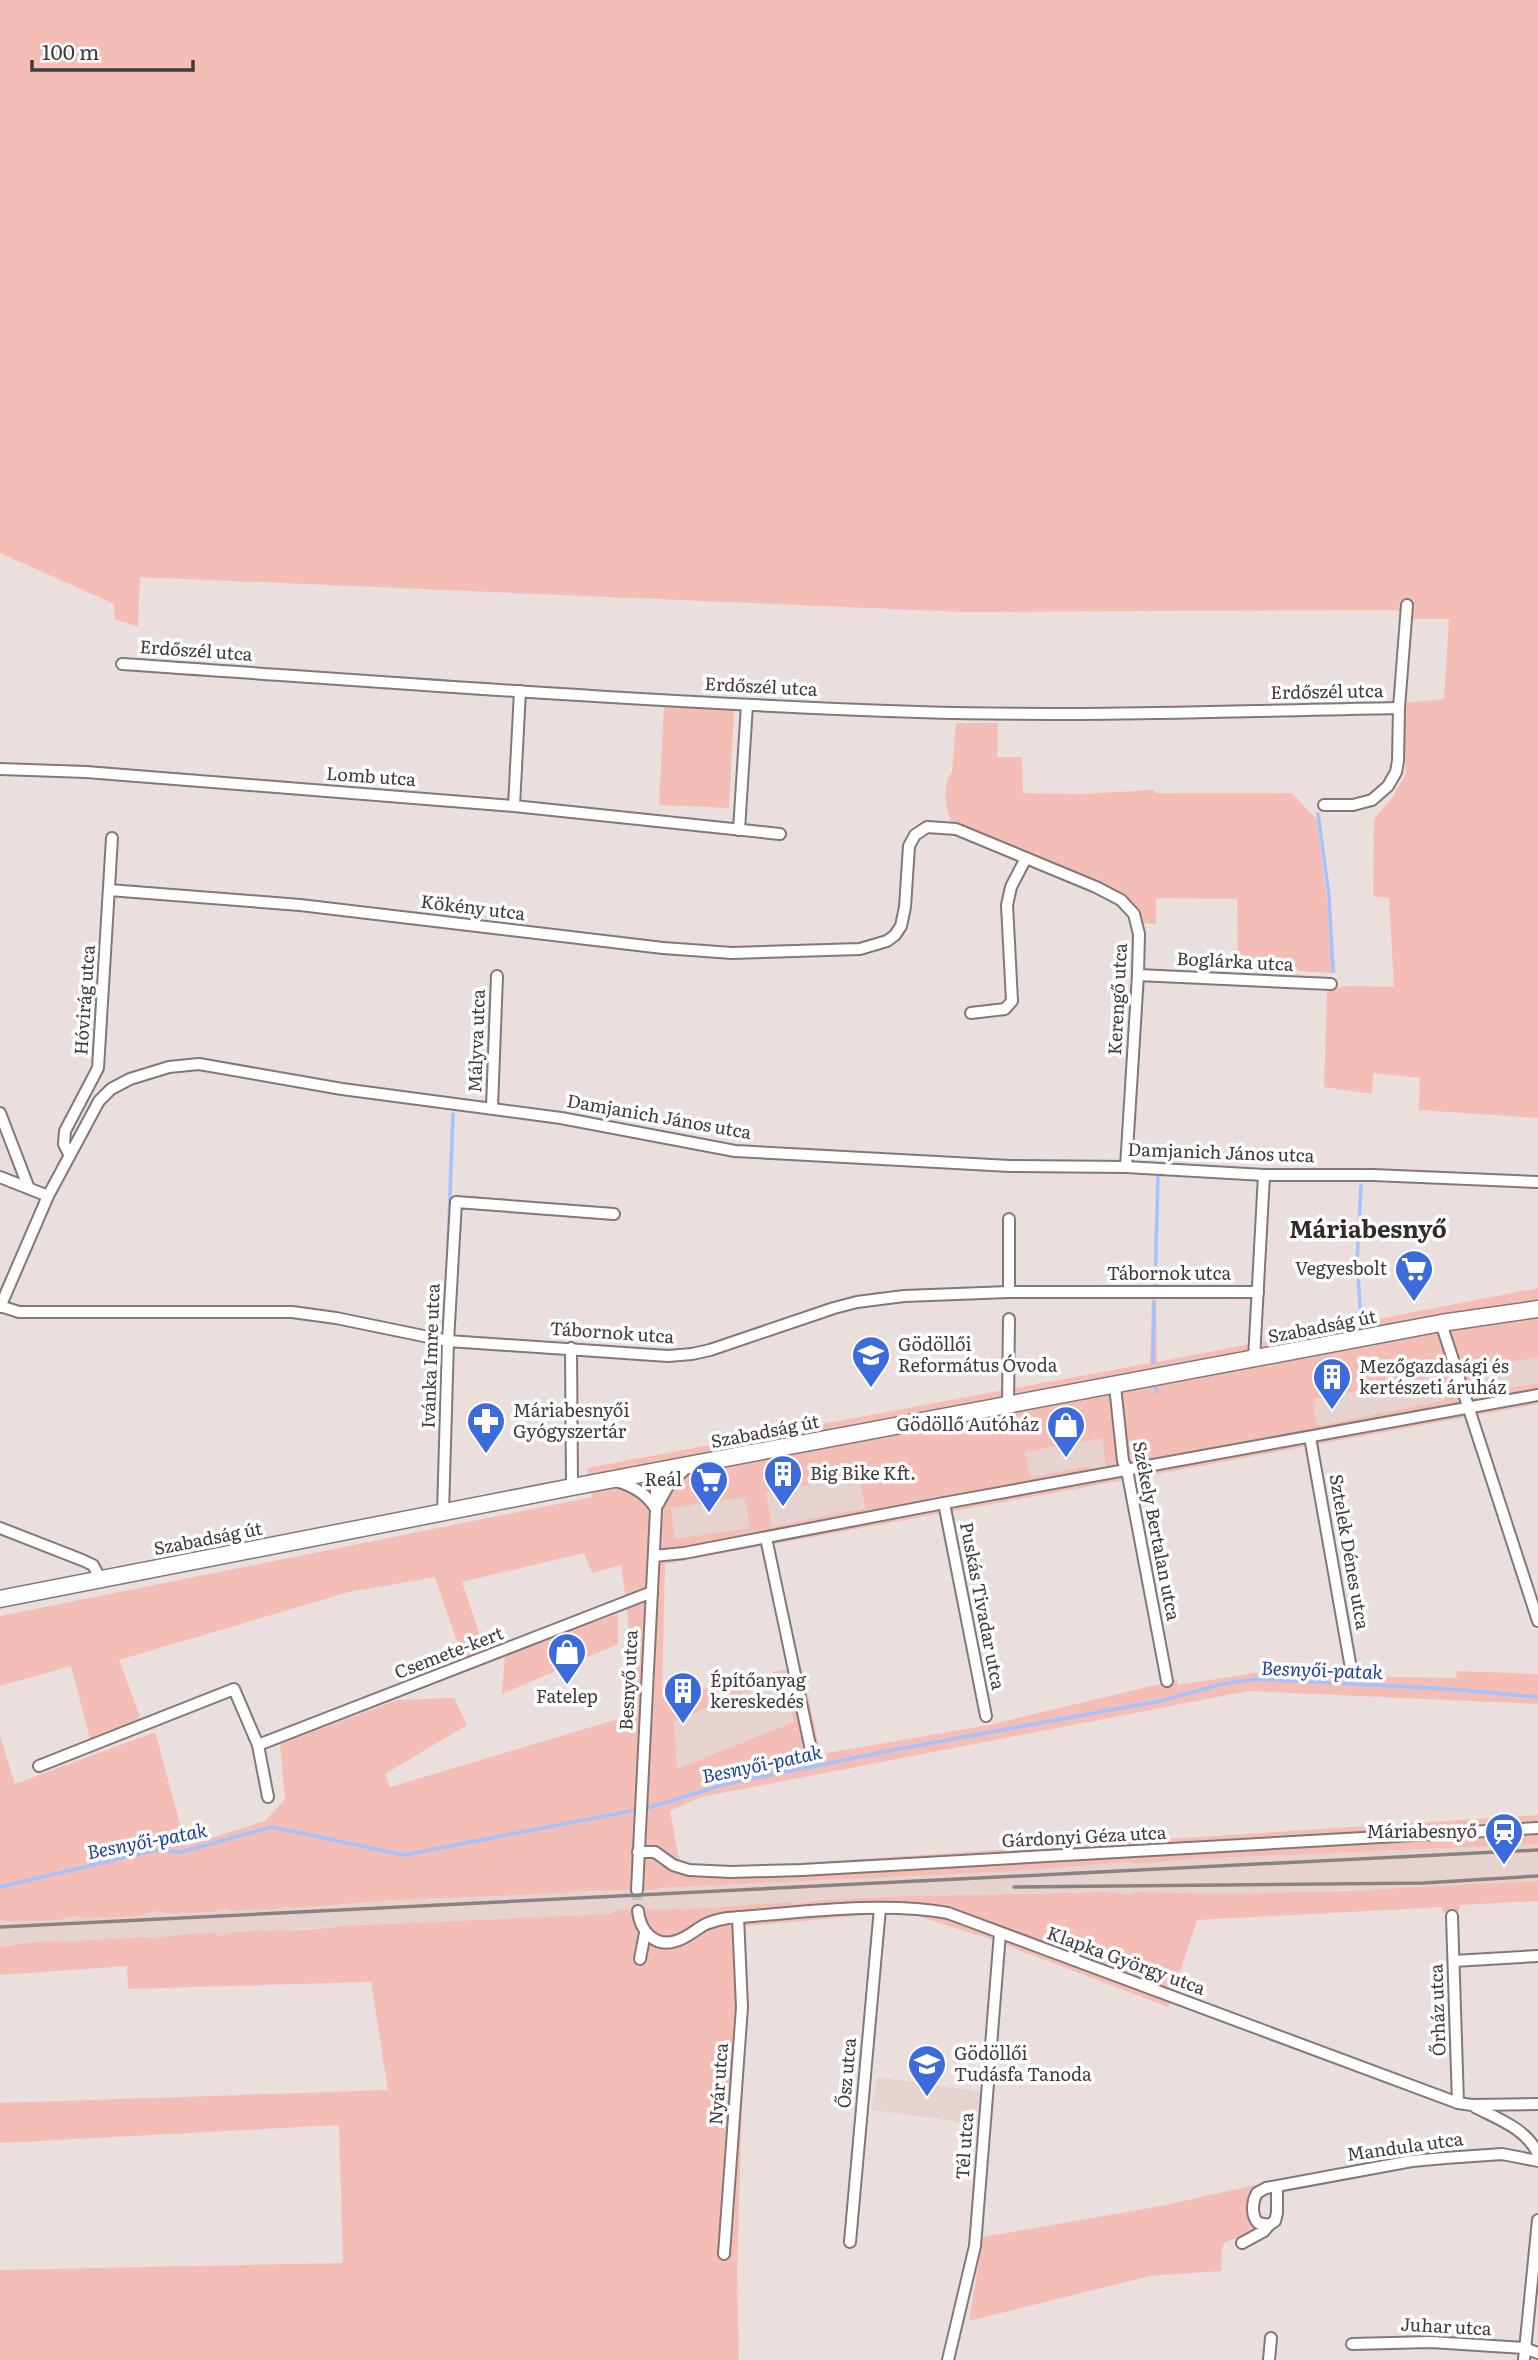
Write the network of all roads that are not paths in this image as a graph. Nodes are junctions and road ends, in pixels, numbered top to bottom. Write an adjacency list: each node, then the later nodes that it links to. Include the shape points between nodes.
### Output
1 (1406, 605): 5 (street)
2 (122, 664): 3 (street, Erdőszél utca)
3 (520, 691): 4 (street, Erdőszél utca); 8 (street)
4 (747, 705): 5 (street, Erdőszél utca, via 1095,713); 9 (street)
5 (1399, 708): 7 (street, via 1398,766 1388,786 1360,804)
6 (0, 769): 8 (street, Lomb utca)
7 (1324, 804)
8 (514, 806): 9 (street, Lomb utca)
9 (739, 830): 10 (street, Lomb utca)
10 (779, 834)
11 (112, 838): 13 (street, Hóvirág utca)
12 (1026, 858): 14 (street, Kerengő utca, via 956,828 922,829 909,846 904,915 895,935 870,947); 15 (street, Kerengő utca, via 1096,887 1130,908 1138,924); 18 (street, via 1008,898 1012,1000 1005,1009)
13 (109, 890): 14 (street, Kökény utca, via 300,905 675,949 732,953); 21 (street, Hóvirág utca, via 98,1068 65,1131)
14 (832, 950)
15 (1138, 975): 17 (street, Boglárka utca); 22 (street, Kerengő utca)
16 (497, 976): 19 (street, Mályva utca)
17 (1331, 984)
18 (971, 1013)
19 (492, 1107): 21 (street, Damjanich János utca, via 186,1064 144,1074 111,1089 93,1110); 22 (street, Damjanich János utca, via 735,1151 1010,1166)
20 (0, 1113): 26 (street)
21 (69, 1154): 27 (street, Damjanich János utca)
22 (1126, 1167): 23 (street, Damjanich János utca)
23 (1264, 1175): 25 (street, Damjanich János utca); 31 (street)
24 (0, 1177): 26 (street)
25 (1538, 1182)
26 (28, 1186): 27 (street)
27 (48, 1196): 32 (street, Damjanich János utca)
28 (614, 1214): 36 (street, Ivánka Imre utca, via 456,1202)
29 (1009, 1219): 30 (street)
30 (1009, 1292): 31 (street, Tábornok utca); 37 (street, Tábornok utca, via 857,1302 692,1354)
31 (1258, 1292): 38 (street)
32 (0, 1307): 36 (street, Tábornok utca, via 19,1312 315,1314)
33 (1538, 1309): 35 (main road, Szabadság út)
34 (1009, 1319): 41 (street)
35 (1441, 1323): 38 (main road, Szabadság út); 42 (street)
36 (448, 1341): 37 (street, Tábornok utca); 51 (street, Ivánka Imre utca)
37 (571, 1348): 48 (street)
38 (1254, 1359): 39 (main road, Szabadság út)
39 (1115, 1386): 41 (main road, Szabadság út); 45 (street, Székely Bertalan utca)
40 (1538, 1395): 42 (street)
41 (1008, 1405): 44 (main road, Szabadság út)
42 (1469, 1408): 43 (street); 58 (street)
43 (1310, 1437): 45 (street); 59 (street, Sztelek Dénes utca)
44 (688, 1466): 46 (main road, Szabadság út); 50 (street, via 668,1486)
45 (1127, 1470): 49 (street); 60 (street, Székely Bertalan utca)
46 (656, 1472): 47 (main road, Szabadság út); 50 (street, Besnyő utca)
47 (613, 1480): 48 (main road, Szabadság út); 50 (street, via 639,1490)
48 (572, 1487): 51 (main road, Szabadság út)
49 (944, 1503): 53 (street); 61 (street, Puskás Tivadar utca)
50 (656, 1510): 54 (street, Besnyő utca)
51 (443, 1512): 55 (main road, Szabadság út)
52 (0, 1528): 55 (street, via 93,1565)
53 (766, 1538): 54 (street); 63 (street)
54 (654, 1556): 56 (street, Besnyő utca)
55 (101, 1580): 57 (main road, Szabadság út)
56 (652, 1592): 62 (street, Csemete-kert); 67 (street, Besnyő utca)
57 (0, 1599)
58 (1538, 1621)
59 (1352, 1674)
60 (1167, 1681)
61 (986, 1716)
62 (258, 1745): 64 (street, via 234,1689); 65 (street)
63 (811, 1750)
64 (39, 1766)
65 (268, 1797)
66 (1538, 1828): 67 (street, Gárdonyi Géza utca, via 802,1871 689,1870 655,1852)
67 (638, 1852): 68 (street, Besnyő utca)
68 (637, 1890)
69 (880, 1908): 72 (street, Klapka György utca); 74 (street, Klapka György utca, via 948,1913); 86 (street, Ősz utca)
70 (638, 1911): 73 (street)
71 (1452, 1916): 77 (street, Őrház utca)
72 (738, 1917): 73 (street, Klapka György utca, via 717,1920 669,1943); 88 (street, Nyár utca, via 742,2007)
73 (645, 1933): 76 (street)
74 (1000, 1933): 78 (street, Klapka György utca); 93 (street, Tél utca, via 975,2246)
75 (1538, 1956): 77 (street)
76 (640, 1959)
77 (1454, 1961): 78 (street, Őrház utca)
78 (1458, 2103): 80 (street, Klapka György utca)
79 (1538, 2104): 80 (street, Klapka György utca)
80 (1472, 2105): 81 (street, via 1522,2133)
81 (1538, 2154)
82 (1538, 2161): 83 (street, Mandula utca, via 1502,2154 1412,2161)
83 (1277, 2187): 85 (street, via 1277,2213); 85 (street, Mandula utca, via 1259,2191 1254,2199 1255,2220)
84 (1538, 2220): 92 (street)
85 (1269, 2224): 87 (street)
86 (850, 2242)
87 (1242, 2243)
88 (724, 2254)
89 (1271, 2338): 94 (street)
90 (1352, 2344): 92 (street, Juhar utca, via 1431,2342)
91 (1538, 2353): 92 (street, Juhar utca)
92 (1524, 2354)
93 (948, 2360)
94 (1269, 2360)

